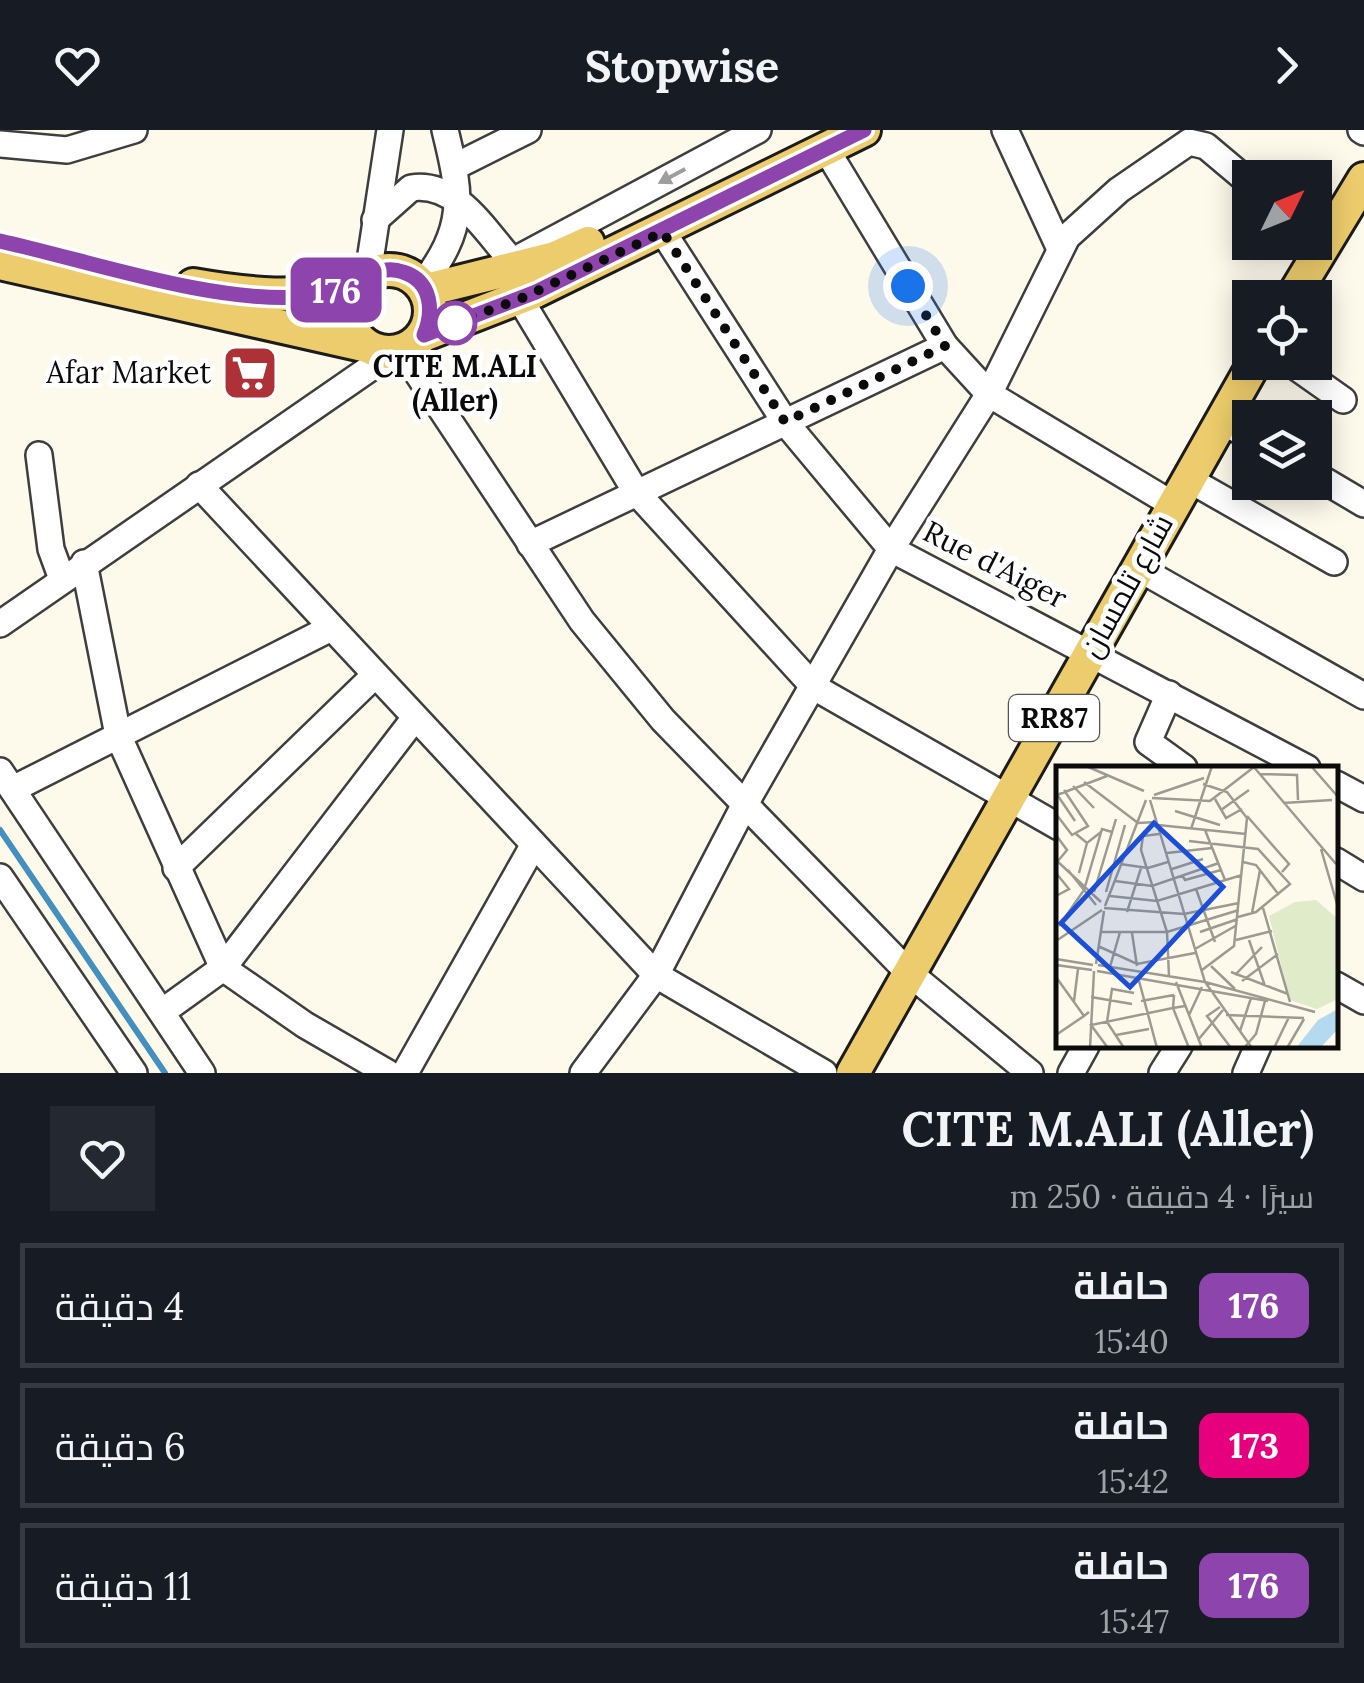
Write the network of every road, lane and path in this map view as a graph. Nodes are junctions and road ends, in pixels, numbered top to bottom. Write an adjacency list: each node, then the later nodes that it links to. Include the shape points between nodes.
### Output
1 (390, 130): 15 (street)
2 (445, 130): 11 (street)
3 (528, 130): 11 (street)
4 (758, 130): 21 (street, one-way to 21)
5 (864, 130): 9 (main road)
6 (1005, 130): 19 (street)
7 (126, 131): 8 (street)
8 (71, 140): 10 (street)
9 (824, 140): 17 (main road); 21 (main road, via 555,258); 26 (street)
10 (0, 144)
11 (454, 167): 14 (street)
12 (1232, 167): 19 (street, via 1206,146 1189,142 1119,190)
13 (1364, 178): 16 (main road)
14 (457, 200): 15 (street, via 436,188 412,188); 21 (street); 23 (street, via 450,246)
15 (375, 220): 22 (street)
16 (1332, 223)
17 (663, 232): 24 (main road); 32 (street, Rue d'Aiger)
18 (0, 241): 22 (main road, via 230,292 304,297)
19 (1060, 249): 29 (street)
20 (0, 263): 25 (main road)
21 (502, 266): 23 (main road)
22 (362, 280): 23 (main road, via 387,269 406,272); 25 (main road, via 350,298 350,325)
23 (424, 287): 25 (main road, via 430,305)
24 (520, 299): 25 (main road); 37 (street)
25 (396, 346): 35 (street); 40 (street)
26 (945, 346): 29 (street); 32 (street)
27 (1244, 380): 31 (main road, شارع تلمسان / RR87)
28 (1314, 380): 30 (street)
29 (989, 394): 38 (street); 41 (street)
30 (1343, 400)
31 (1222, 420): 33 (street); 38 (main road, شارع تلمسان / RR87)
32 (785, 422): 37 (street); 41 (street, Rue d'Aiger)
33 (1232, 426)
34 (40, 456): 45 (street, via 51,549)
35 (199, 485): 43 (street); 47 (street)
36 (1332, 485): 39 (street)
37 (636, 492): 40 (street); 50 (street)
38 (1180, 492): 42 (street); 44 (main road, شارع تلمسان / RR87)
39 (1364, 504)
40 (530, 544): 61 (street, via 652,706)
41 (891, 548): 48 (street, Rue d'Aiger); 50 (street)
42 (1334, 562)
43 (84, 563): 45 (street); 54 (street)
44 (1138, 568): 48 (main road, شارع تلمسان / RR87); 52 (street)
45 (62, 579): 46 (street)
46 (0, 624)
47 (331, 628): 49 (street); 54 (street)
48 (1090, 652): 51 (street, Rue d'Aiger); 60 (main road, شارع تلمسان / RR87)
49 (374, 676): 53 (street); 65 (street)
50 (814, 687): 60 (street); 61 (street)
51 (1170, 694): 55 (street, via 1148,742); 56 (street, Rue d'Aiger)
52 (1364, 696)
53 (414, 720): 63 (street); 68 (street)
54 (118, 735): 57 (street); 65 (street)
55 (1181, 766)
56 (1303, 766)
57 (6, 780): 73 (street)
58 (1339, 786): 59 (street)
59 (1364, 798)
60 (1010, 800): 62 (street); 69 (main road, شارع تلمسان / RR87)
61 (745, 804): 69 (street); 70 (street)
62 (1056, 825)
63 (533, 846): 70 (street); 79 (street)
64 (1339, 863): 67 (street)
65 (176, 868): 68 (street)
66 (0, 877): 76 (street)
67 (1364, 878)
68 (223, 968): 73 (street); 78 (street)
69 (908, 972): 82 (main road, شارع تلمسان / RR87); 83 (street)
70 (656, 975): 80 (street); 81 (street)
71 (1339, 987): 72 (street)
72 (1364, 1001)
73 (162, 1012): 77 (street)
74 (1085, 1048): 84 (street)
75 (1178, 1048): 85 (street)
76 (124, 1069)
77 (202, 1073)
78 (388, 1073)
79 (405, 1073)
80 (583, 1073)
81 (824, 1073)
82 (854, 1073)
83 (1030, 1073)
84 (1071, 1073)
85 (1162, 1073)

